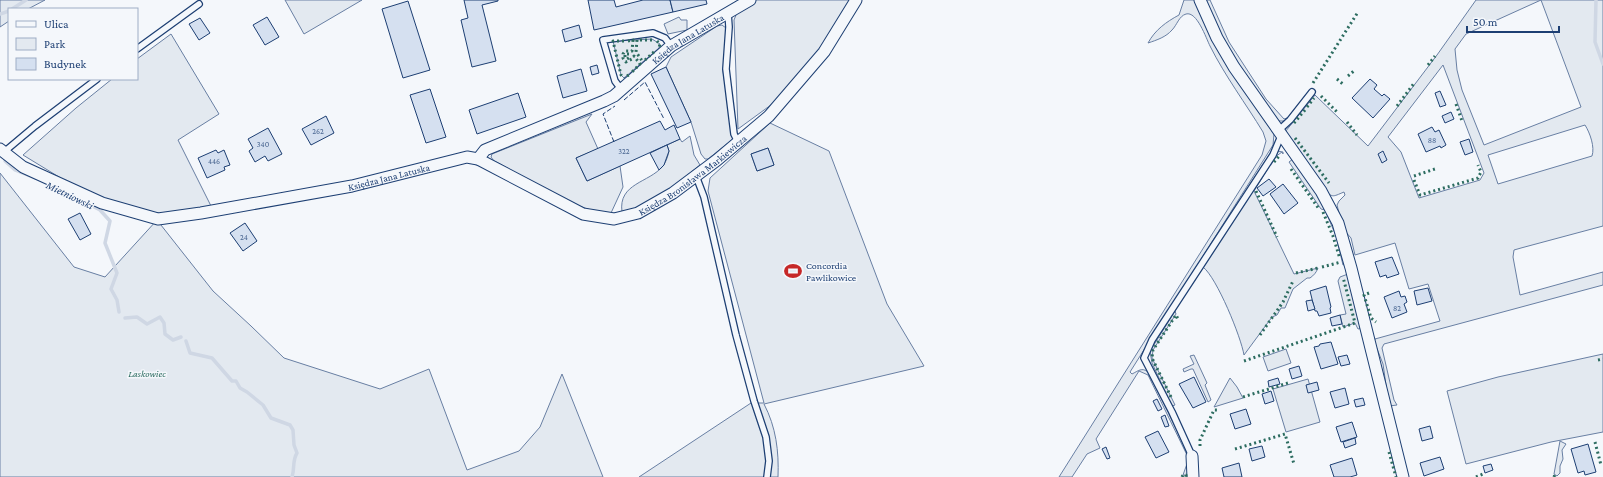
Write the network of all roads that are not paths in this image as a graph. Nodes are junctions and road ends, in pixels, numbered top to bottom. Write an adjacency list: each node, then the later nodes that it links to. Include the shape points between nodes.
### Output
1 (750, 0): 5 (street, Księdza Jana Latuska)
2 (856, 0): 12 (street, Księdza Bronisława Markiewicza, via 824,52 810,69 769,116)
3 (1200, 0): 11 (street, via 1217,38 1234,67)
4 (199, 4): 7 (lane)
5 (728, 13): 6 (street, Księdza Jana Latuska); 12 (lane, via 730,27 726,69 734,134)
6 (671, 46): 9 (street, Księdza Jana Latuska); 9 (lane, via 665,38 653,33 603,40 615,81)
7 (138, 48)
8 (96, 80): 13 (lane)
9 (621, 89): 14 (street, Księdza Jana Latuska, via 604,101 485,150)
10 (1312, 92): 11 (lane)
11 (1279, 133): 16 (lane, via 1273,155 1152,340 1144,358); 19 (street, via 1321,191 1338,223)
12 (738, 142): 15 (street, Księdza Bronisława Markiewicza)
13 (2, 150): 14 (street, Księdza Jana Latuska, via 23,167 102,203 158,219 352,186 467,157)
14 (478, 159): 15 (street, Księdza Bronisława Markiewicza, via 583,214 614,219 638,213)
15 (695, 175): 17 (lane, via 704,197 738,342 766,437 769,461)
16 (1192, 456): 18 (street)
17 (767, 477)
18 (1193, 477)
19 (1403, 477)

